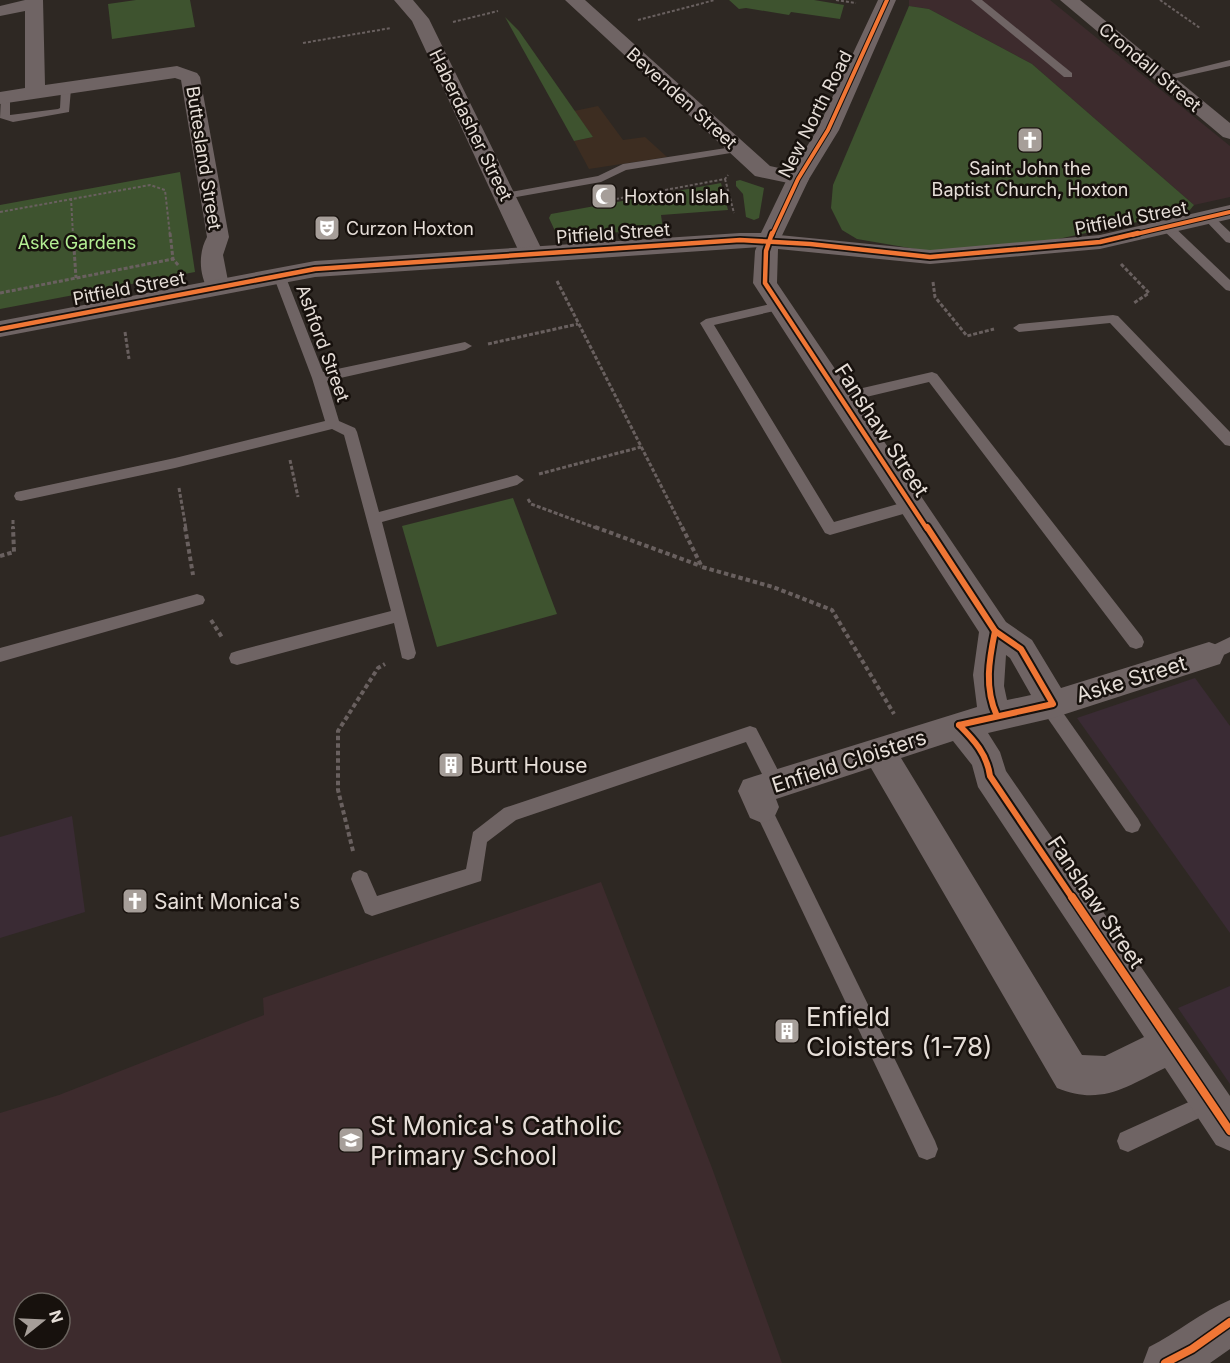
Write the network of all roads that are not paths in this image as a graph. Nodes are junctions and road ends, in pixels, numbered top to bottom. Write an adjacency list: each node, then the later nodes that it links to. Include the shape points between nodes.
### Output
1 (403, 0): 17 (street, Haberdasher Street, via 423,26)
2 (574, 0): 15 (street, Bevenden Street)
3 (887, 0): 16 (street, New North Road, via 828,130)
4 (976, 0): 9 (lane)
5 (1069, 0): 10 (street, Crondall Street)
6 (34, 2): 7 (street); 12 (street)
7 (0, 11)
8 (1230, 63): 10 (lane)
9 (1068, 75)
10 (1163, 78): 14 (street, Crondall Street)
11 (66, 89): 12 (street, Buttesland Street); 13 (lane, via 65,110 13,119 5,118); 25 (street, Buttesland Street, via 177,72 190,76 218,237 211,247)
12 (35, 93): 13 (street, Buttesland Street)
13 (3, 98)
14 (1230, 133)
15 (739, 149): 16 (street, Bevenden Street, via 763,171); 17 (lane, via 623,167 601,179)
16 (798, 179): 22 (street, New North Road)
17 (505, 196): 23 (street, Haberdasher Street)
18 (1230, 212): 19 (street, Pitfield Street)
19 (1208, 217): 20 (street, Pitfield Street); 21 (lane)
20 (1166, 226): 22 (street, Pitfield Street, via 1100,242 930,257); 26 (lane)
21 (1230, 238)
22 (770, 242): 23 (street, Pitfield Street, via 740,240); 27 (street, Fanshaw Street, via 765,283)
23 (532, 254): 24 (street, Pitfield Street, via 315,269)
24 (279, 275): 25 (street, Pitfield Street); 31 (lane, Ashford Street)
25 (217, 286): 29 (street, Pitfield Street)
26 (1230, 287)
27 (779, 306): 32 (street, Fanshaw Street); 37 (lane, via 706,323 830,529)
28 (1018, 328): 34 (lane, via 1113,319)
29 (0, 329)
30 (465, 346): 31 (lane)
31 (319, 378): 33 (lane, Ashford Street)
32 (841, 398): 37 (street, Fanshaw Street); 42 (lane, via 932,377)
33 (333, 424): 36 (lane); 38 (lane, via 350,432)
34 (1230, 441)
35 (517, 480): 38 (lane)
36 (21, 496)
37 (912, 506): 41 (street, Fanshaw Street)
38 (374, 519): 40 (lane)
39 (197, 600): 45 (lane)
40 (400, 615): 44 (lane); 46 (lane)
41 (995, 631): 47 (street, Fanshaw Street, via 1021,650); 48 (street, via 989,687 990,704)
42 (1136, 642)
43 (1220, 650): 47 (street, Aske Street)
44 (408, 653)
45 (0, 655)
46 (237, 658)
47 (1050, 705): 48 (street); 52 (lane)
48 (997, 716): 49 (street)
49 (959, 725): 50 (street, Enfield Cloisters); 54 (street, Fanshaw Street, via 975,741 988,762 990,776)
50 (895, 746): 51 (street, Enfield Cloisters); 54 (street, via 1071,1074 1107,1076)
51 (769, 795): 53 (lane, via 750,733 510,814 479,838 474,875 372,907); 57 (lane)
52 (1132, 825)
53 (360, 879)
54 (1172, 1044): 55 (street, Fanshaw Street)
55 (1221, 1117): 56 (lane)
56 (1128, 1141)
57 (927, 1149)
58 (1230, 1322): 59 (street)
59 (1165, 1363)

